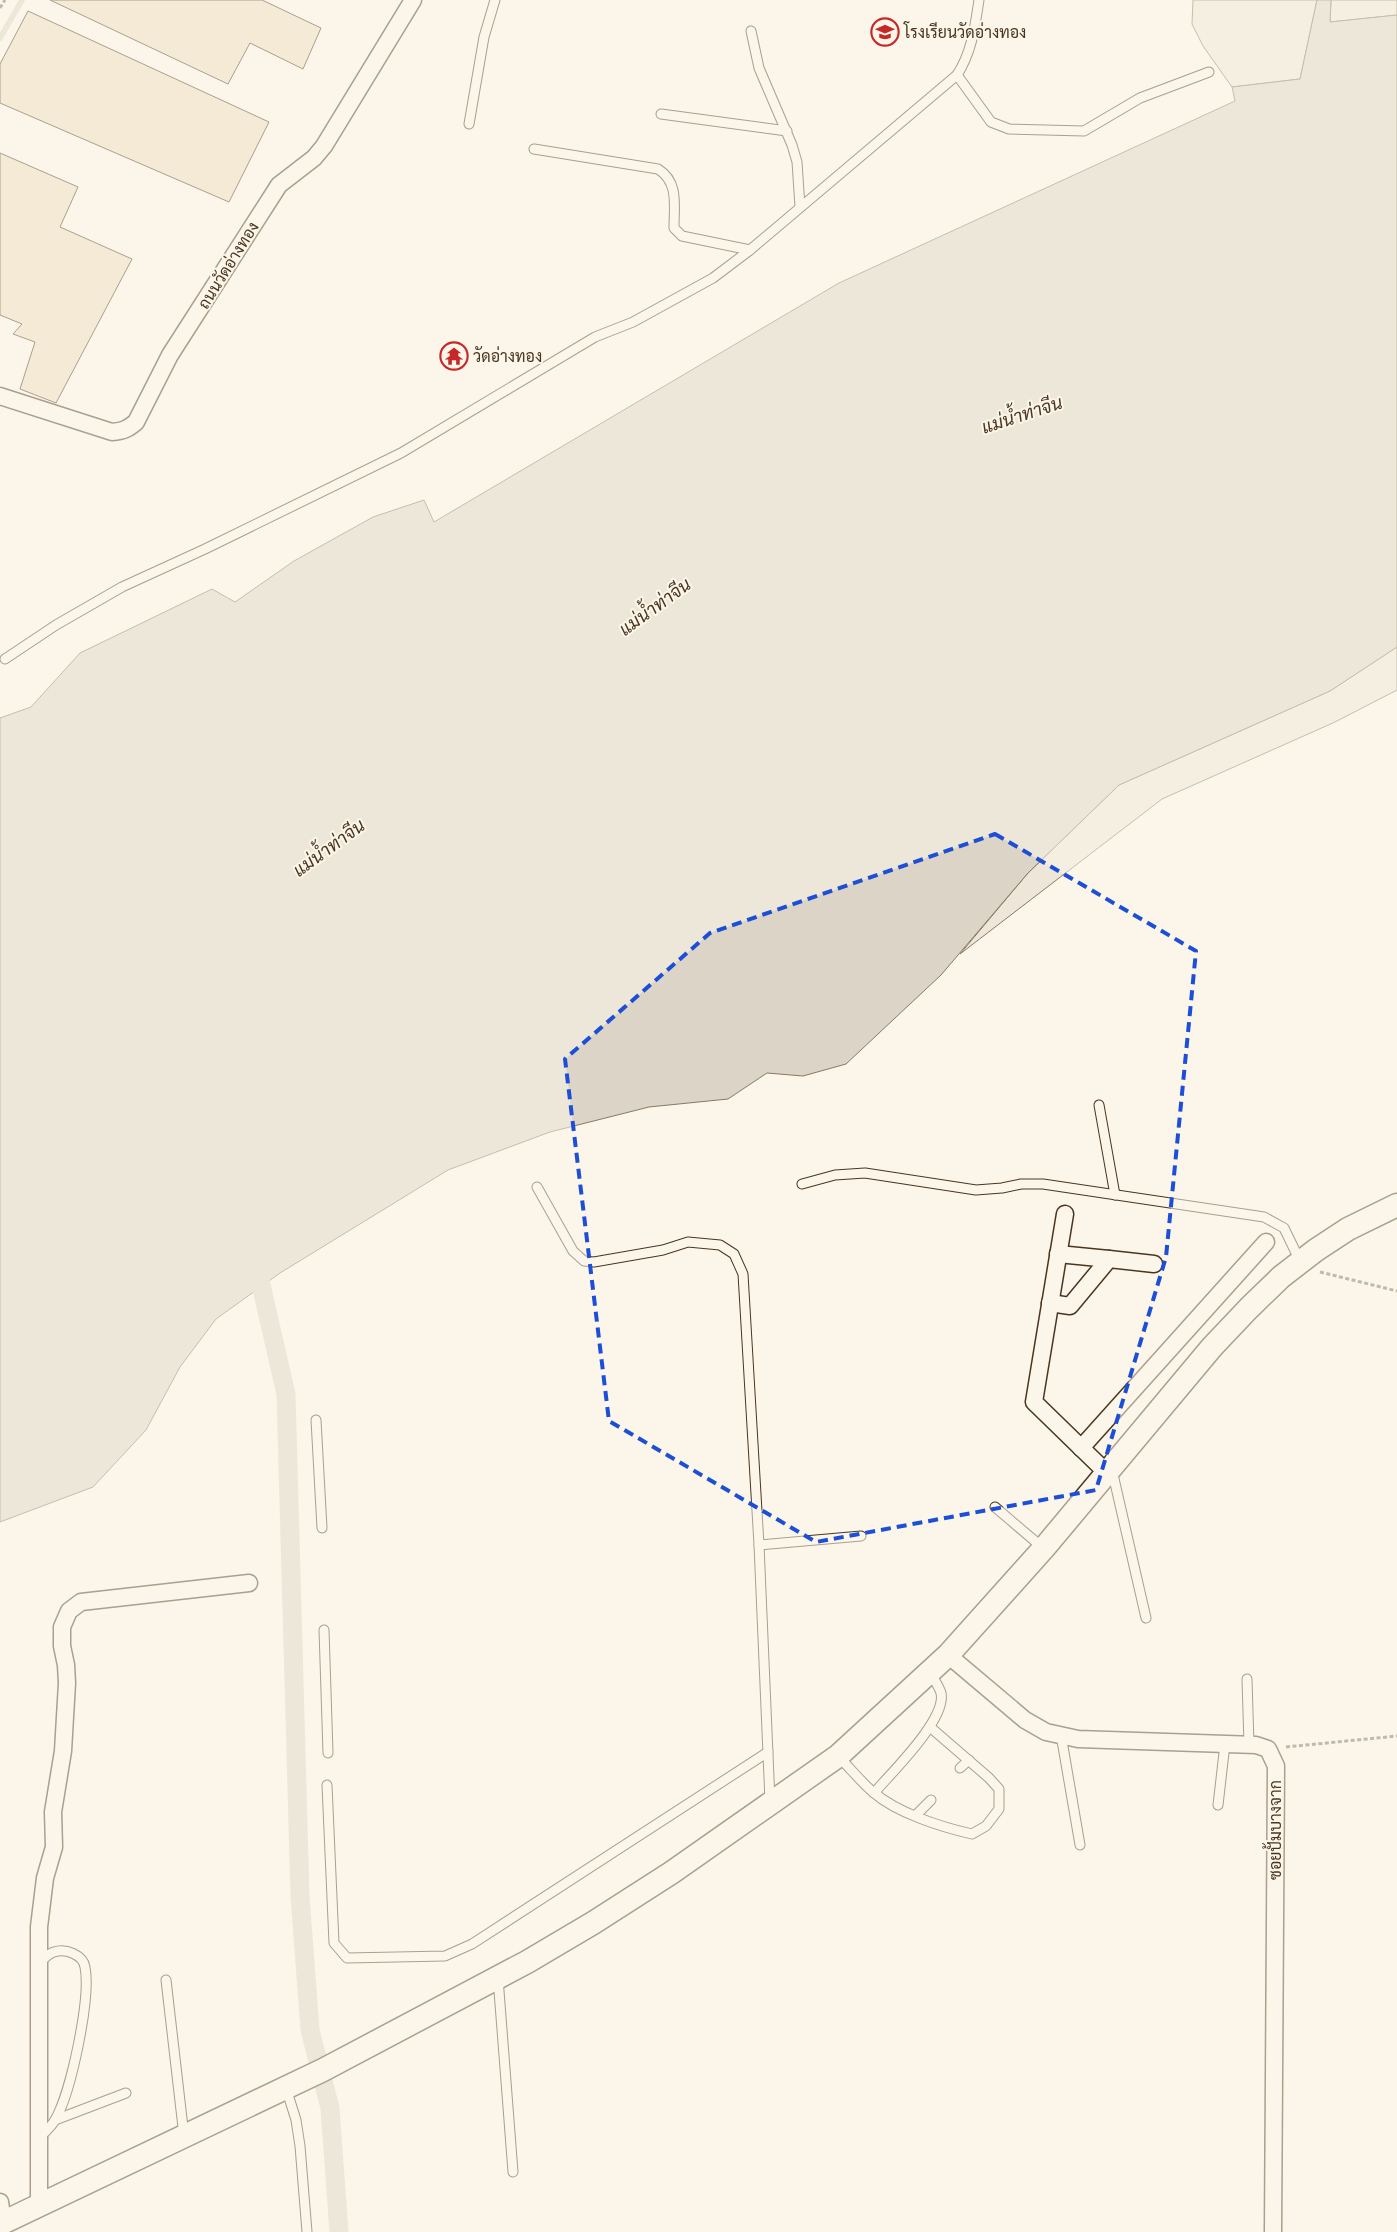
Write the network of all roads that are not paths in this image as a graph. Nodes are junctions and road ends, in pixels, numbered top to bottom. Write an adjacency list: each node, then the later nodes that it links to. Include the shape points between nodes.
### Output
1 (413, 0): 13 (street, ถนนวัดอ่างทอง, via 324,146 314,158 279,185 170,355 136,422 124,431 112,432)
2 (495, 0): 8 (lane, via 484,37)
3 (979, 0): 6 (lane, via 966,62)
4 (751, 31): 9 (lane, via 759,68)
5 (1209, 72): 6 (lane, via 1140,98 1084,131 1010,129 991,122)
6 (957, 75): 11 (lane)
7 (661, 114): 9 (lane)
8 (470, 124)
9 (787, 132): 11 (lane, via 797,162)
10 (534, 149): 12 (lane, via 658,169 668,175 673,189 674,228 682,236)
11 (800, 207): 12 (lane)
12 (750, 250): 14 (lane, via 713,278 632,322 595,337 401,453 122,587)
13 (0, 396)
14 (5, 659)
15 (1099, 1105): 18 (lane)
16 (802, 1184): 18 (lane, via 835,1175 865,1173 976,1190 1043,1184)
17 (537, 1187): 33 (lane, via 573,1252 584,1261 663,1250 688,1242 720,1245 734,1254 743,1274)
18 (1116, 1195): 24 (lane, via 1264,1217 1284,1228)
19 (1397, 1205): 24 (main road, via 1348,1230)
20 (1065, 1214): 22 (street)
21 (1266, 1242): 28 (street)
22 (1058, 1254): 23 (street); 26 (street)
23 (1109, 1259): 25 (street); 26 (street, via 1070,1306)
24 (1304, 1260): 29 (main road, via 1249,1308 1212,1347)
25 (1154, 1264)
26 (1050, 1303): 28 (street, via 1034,1402)
27 (316, 1420): 31 (lane)
28 (1081, 1448): 29 (street)
29 (1109, 1471): 34 (main road); 36 (lane)
30 (995, 1507): 34 (lane)
31 (322, 1528)
32 (861, 1536): 33 (lane)
33 (759, 1545): 45 (lane)
34 (1044, 1548): 38 (main road)
35 (249, 1583): 57 (street, via 102,1598 81,1602 69,1611 62,1627 67,1683 63,1751 53,1812 54,1847 45,1878 39,1927)
36 (1146, 1618)
37 (324, 1630): 46 (lane)
38 (948, 1655): 39 (main road); 42 (street, via 1025,1720 1046,1732)
39 (930, 1672): 41 (lane, via 941,1693 939,1713); 47 (main road)
40 (1247, 1679): 44 (lane)
41 (930, 1727): 48 (lane); 51 (lane)
42 (1061, 1735): 43 (street, via 1078,1739); 56 (lane)
43 (1225, 1744): 44 (street); 54 (lane)
44 (1249, 1745): 69 (street, ซอยปั้มบางจาก, via 1268,1749 1276,1766)
45 (768, 1752): 50 (lane, via 472,1944 445,1956 347,1958 334,1943); 53 (lane)
46 (328, 1753)
47 (838, 1756): 51 (lane); 53 (main road)
48 (969, 1760): 49 (lane); 55 (lane, via 999,1789 999,1809 986,1826 972,1834)
49 (960, 1768)
50 (327, 1785)
51 (874, 1793): 55 (lane)
52 (931, 1800): 55 (lane)
53 (770, 1804): 58 (main road, via 594,1923)
54 (1218, 1805)
55 (916, 1815)
56 (1080, 1845)
57 (39, 1963): 62 (lane, via 54,1952 68,1951 85,1965 86,1985 76,2059); 64 (street)
58 (498, 1977): 60 (main road); 65 (lane)
59 (166, 1980): 63 (lane)
60 (286, 2088): 63 (main road); 68 (lane, via 299,2137)
61 (126, 2093): 62 (lane)
62 (55, 2120): 64 (lane)
63 (184, 2136): 66 (main road)
64 (39, 2138): 66 (street)
65 (513, 2172)
66 (38, 2205): 67 (main road)
67 (1, 2216)
68 (307, 2232)
69 (1273, 2232)

